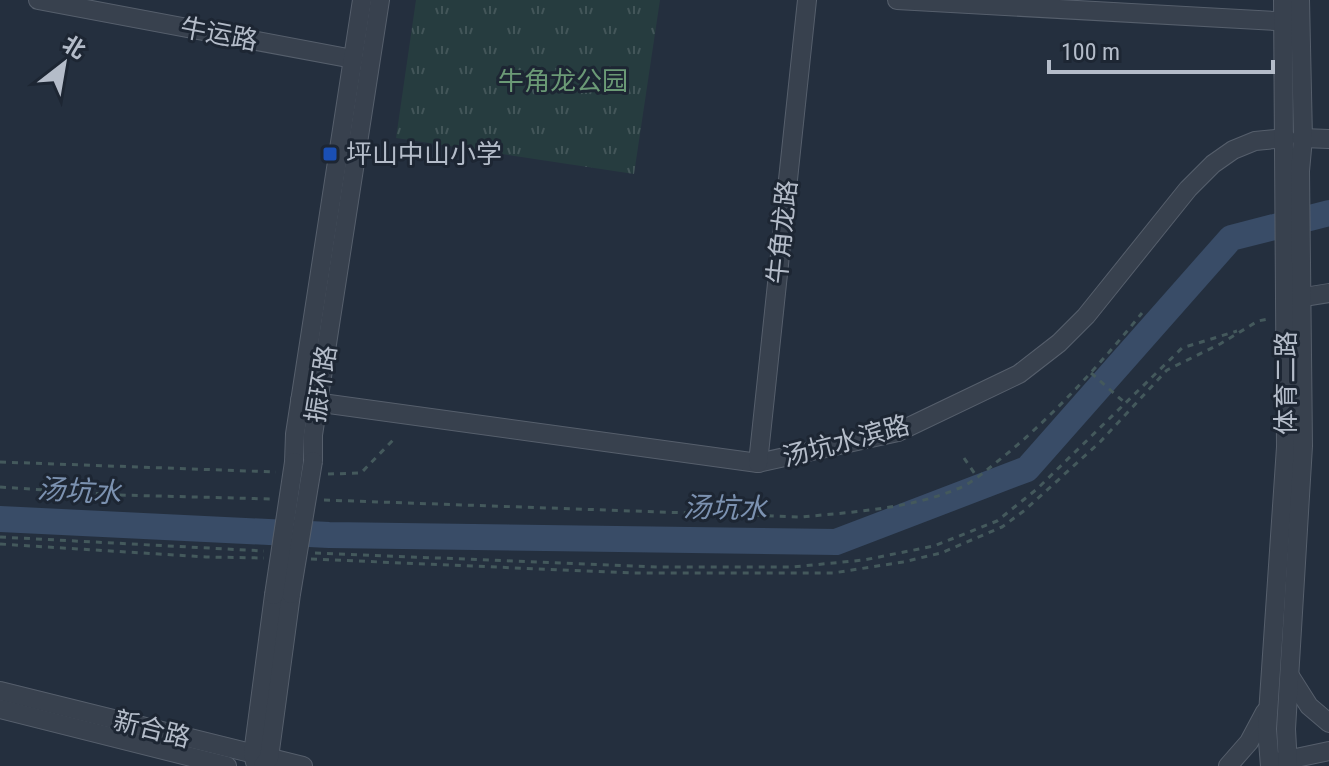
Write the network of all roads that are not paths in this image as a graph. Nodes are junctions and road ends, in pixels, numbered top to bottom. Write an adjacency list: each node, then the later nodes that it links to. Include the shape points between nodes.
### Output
1 (38, 0): 9 (street, 牛运路)
2 (362, 0): 9 (street, 振环路)
3 (380, 0): 14 (street, 振环路)
4 (807, 0): 15 (street, 牛角龙路)
5 (897, 0): 8 (street)
6 (1283, 0): 8 (street, 体育二路)
7 (1300, 0): 8 (street, 体育二路)
8 (1292, 22): 10 (street, 体育二路)
9 (353, 59): 14 (street, 振环路)
10 (1294, 138): 11 (street, 汤坑水滨路); 13 (street, 体育二路); 15 (street, 汤坑水滨路, via 1255,141 1213,164 1086,316 1019,374 898,432)
11 (1329, 139)
12 (1329, 293): 13 (street)
13 (1288, 305): 16 (street, 体育二路, via 1304,378); 18 (street, 体育二路, via 1286,447)
14 (309, 401): 15 (street, 汤坑水滨路); 22 (street, 振环路, bridge)
15 (758, 463)
16 (1290, 676): 20 (street, via 1309,706); 23 (street, 体育二路, via 1286,729)
17 (0, 691): 22 (street, 新合路)
18 (1270, 694): 23 (street, 体育二路, via 1267,729); 26 (street, via 1249,742)
19 (0, 709): 24 (street, 新合路)
20 (1329, 723)
21 (1329, 751): 23 (street)
22 (260, 761): 25 (street, 新合路)
23 (1275, 764)
24 (227, 766)
25 (303, 766)
26 (1228, 766)

